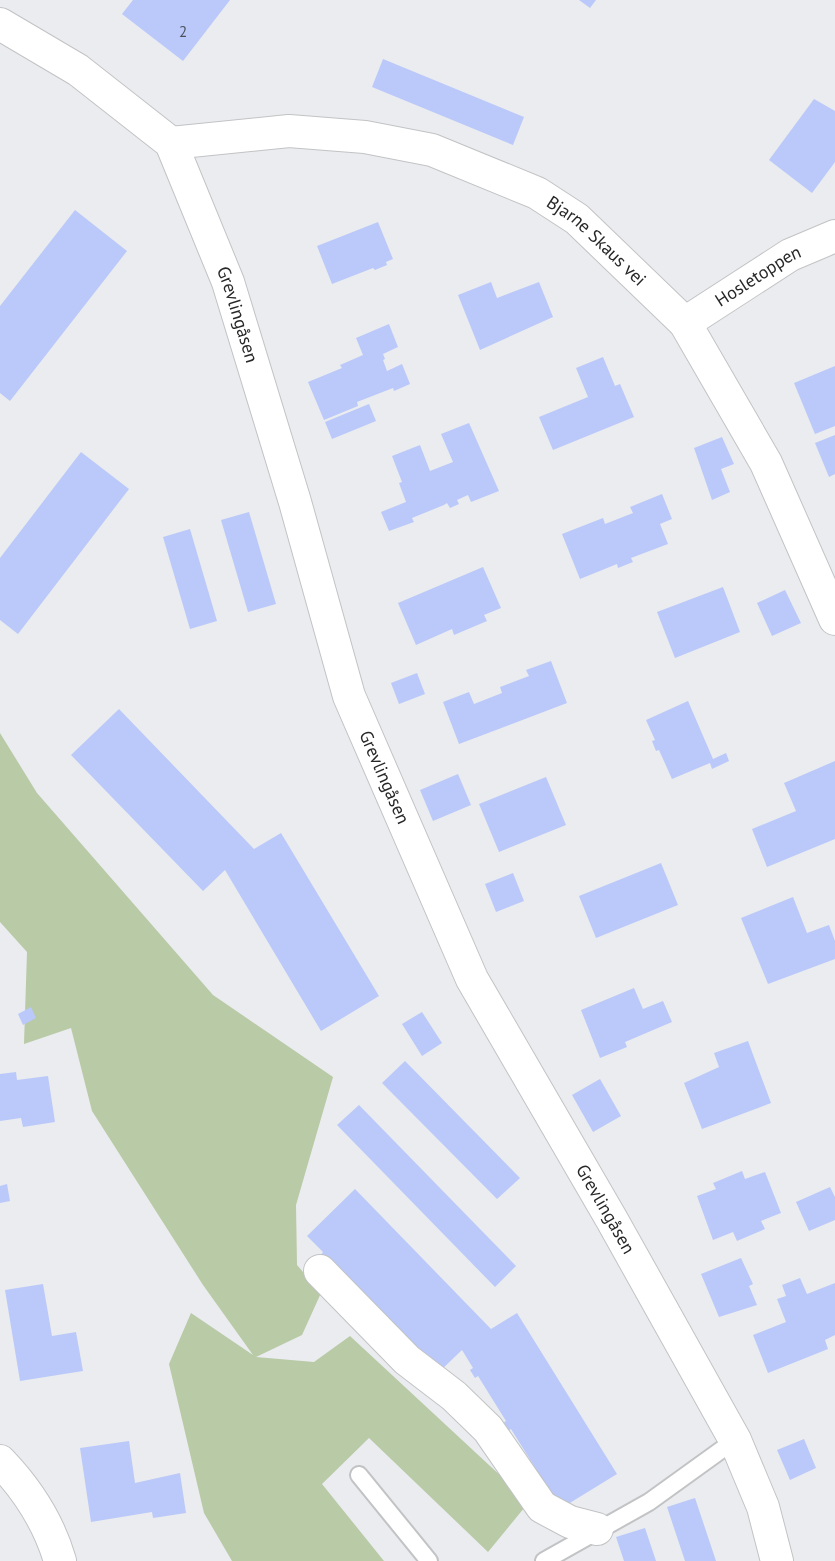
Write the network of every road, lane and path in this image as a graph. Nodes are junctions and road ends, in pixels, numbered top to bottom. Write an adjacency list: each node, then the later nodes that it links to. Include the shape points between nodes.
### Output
1 (0, 24): 2 (street, Grevlingåsen, via 78,70)
2 (171, 143): 4 (street, Bjarne Skaus vei, via 290,131 365,137 432,150 537,193 577,219); 7 (street, Grevlingåsen, via 228,282 350,696 472,979)
3 (835, 236): 4 (street, Hosletoppen, via 790,255)
4 (685, 323): 5 (street, Bjarne Skaus vei, via 766,463)
5 (835, 619)
6 (320, 1271): 10 (street, via 408,1360 488,1429 542,1507 570,1522)
7 (735, 1440): 10 (lane, via 649,1502); 14 (street, Grevlingåsen, via 763,1507)
8 (0, 1461): 11 (street, via 22,1485 39,1513)
9 (359, 1475): 12 (lane)
10 (597, 1529): 13 (lane)
11 (60, 1561)
12 (429, 1561)
13 (544, 1561)
14 (777, 1561)

